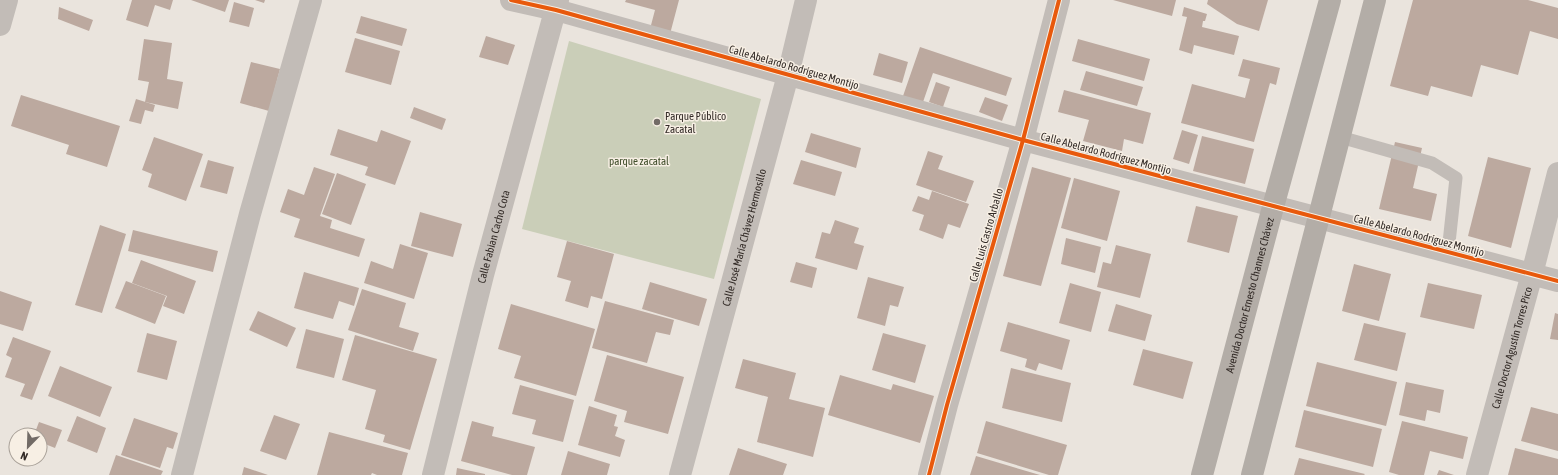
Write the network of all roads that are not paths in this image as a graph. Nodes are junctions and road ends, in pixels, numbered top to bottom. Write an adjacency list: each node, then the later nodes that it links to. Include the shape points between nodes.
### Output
1 (7, 0): 9 (street)
2 (311, 0): 19 (street, via 250,214)
3 (511, 0): 8 (street, Calle Abelardo Rodríguez Montijo)
4 (806, 0): 10 (street, Calle José María Chávez Hermosillo)
5 (1059, 0): 12 (street, Calle Luis Castro Arballo)
6 (1330, 0): 14 (street, Avenida Doctor Ernesto Channes Chávez)
7 (1375, 0): 11 (street)
8 (557, 5): 10 (street, Calle Abelardo Rodríguez Montijo); 20 (street, Calle Fabian Cacho Cota, via 483,275)
9 (0, 25)
10 (788, 75): 12 (street, Calle Abelardo Rodríguez Montijo); 21 (street, Calle José María Chávez Hermosillo)
11 (1340, 137): 15 (street); 16 (lane, via 1432,163 1456,178)
12 (1023, 140): 14 (street, Calle Abelardo Rodríguez Montijo); 22 (street, Calle Luis Castro Arballo)
13 (1558, 173): 17 (street, Calle Doctor Agustín Torres Pico)
14 (1273, 207): 15 (street, Calle Abelardo Rodríguez Montijo); 23 (street, Avenida Doctor Ernesto Channes Chávez)
15 (1319, 218): 16 (street, Calle Abelardo Rodríguez Montijo); 24 (street)
16 (1448, 252): 17 (street, Calle Abelardo Rodríguez Montijo)
17 (1532, 274): 18 (street, Calle Abelardo Rodríguez Montijo); 25 (street, Calle Doctor Agustín Torres Pico)
18 (1558, 281)
19 (182, 475)
20 (433, 475)
21 (680, 475)
22 (929, 475)
23 (1202, 475)
24 (1252, 475)
25 (1477, 475)

